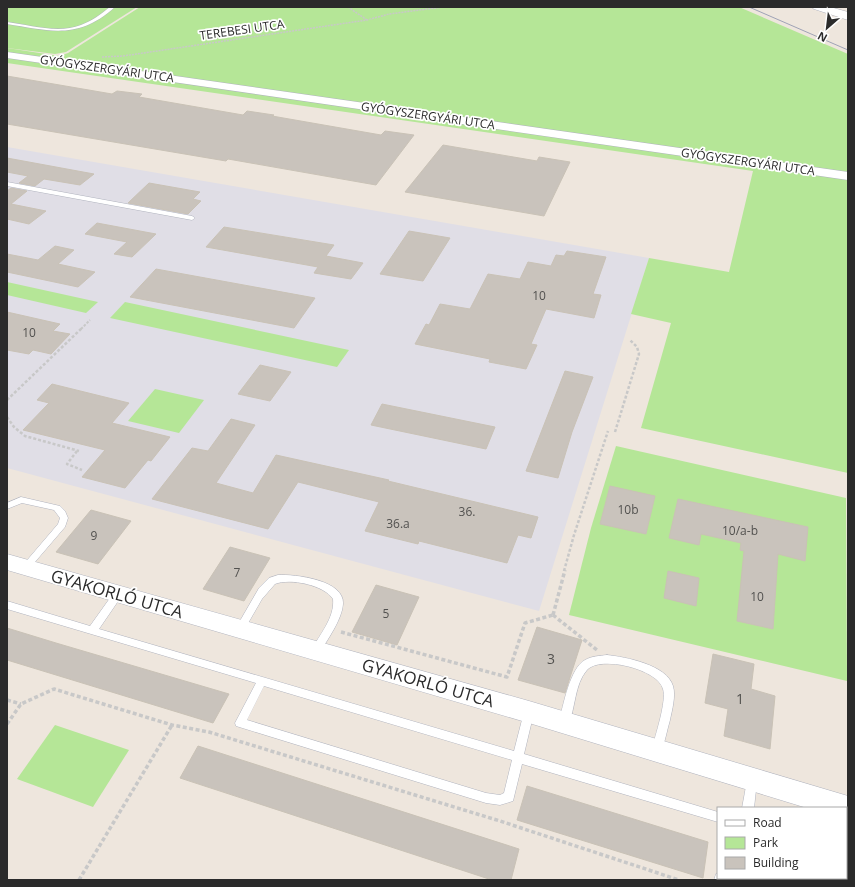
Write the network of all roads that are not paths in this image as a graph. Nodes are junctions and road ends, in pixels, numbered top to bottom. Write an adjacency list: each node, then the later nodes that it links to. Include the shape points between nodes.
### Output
1 (113, 7): 6 (lane, via 82,27 72,30 60,31)
2 (818, 7): 5 (main road)
3 (824, 7): 5 (street)
4 (828, 7): 5 (lane)
5 (848, 15)
6 (7, 23)
7 (7, 55): 8 (street, GYÓGYSZERGYÁRI UTCA)
8 (848, 176)
9 (7, 184): 10 (lane)
10 (192, 218)
11 (7, 506): 12 (lane, via 28,500 57,508 64,518 62,525)
12 (17, 565): 13 (street, GYAKORLÓ UTCA)
13 (118, 594): 15 (street, GYAKORLÓ UTCA); 16 (lane)
14 (7, 605): 16 (lane)
15 (240, 630): 17 (street, GYAKORLÓ UTCA); 17 (lane, via 264,589 273,580 284,577 302,580 334,591 339,599 338,610)
16 (92, 631): 18 (lane)
17 (315, 651): 19 (street, GYAKORLÓ UTCA)
18 (262, 681): 22 (lane); 22 (lane, via 240,723 486,798 500,800 509,797)
19 (529, 712): 20 (street, GYAKORLÓ UTCA); 22 (lane)
20 (564, 722): 21 (street, GYAKORLÓ UTCA); 21 (lane, via 580,671 587,663 609,659 648,669 662,677 668,687 668,699)
21 (657, 750): 23 (street, GYAKORLÓ UTCA)
22 (519, 757): 26 (lane)
23 (752, 778): 24 (lane); 25 (street, GYAKORLÓ UTCA)
24 (748, 807)
25 (845, 807)
26 (717, 817)

